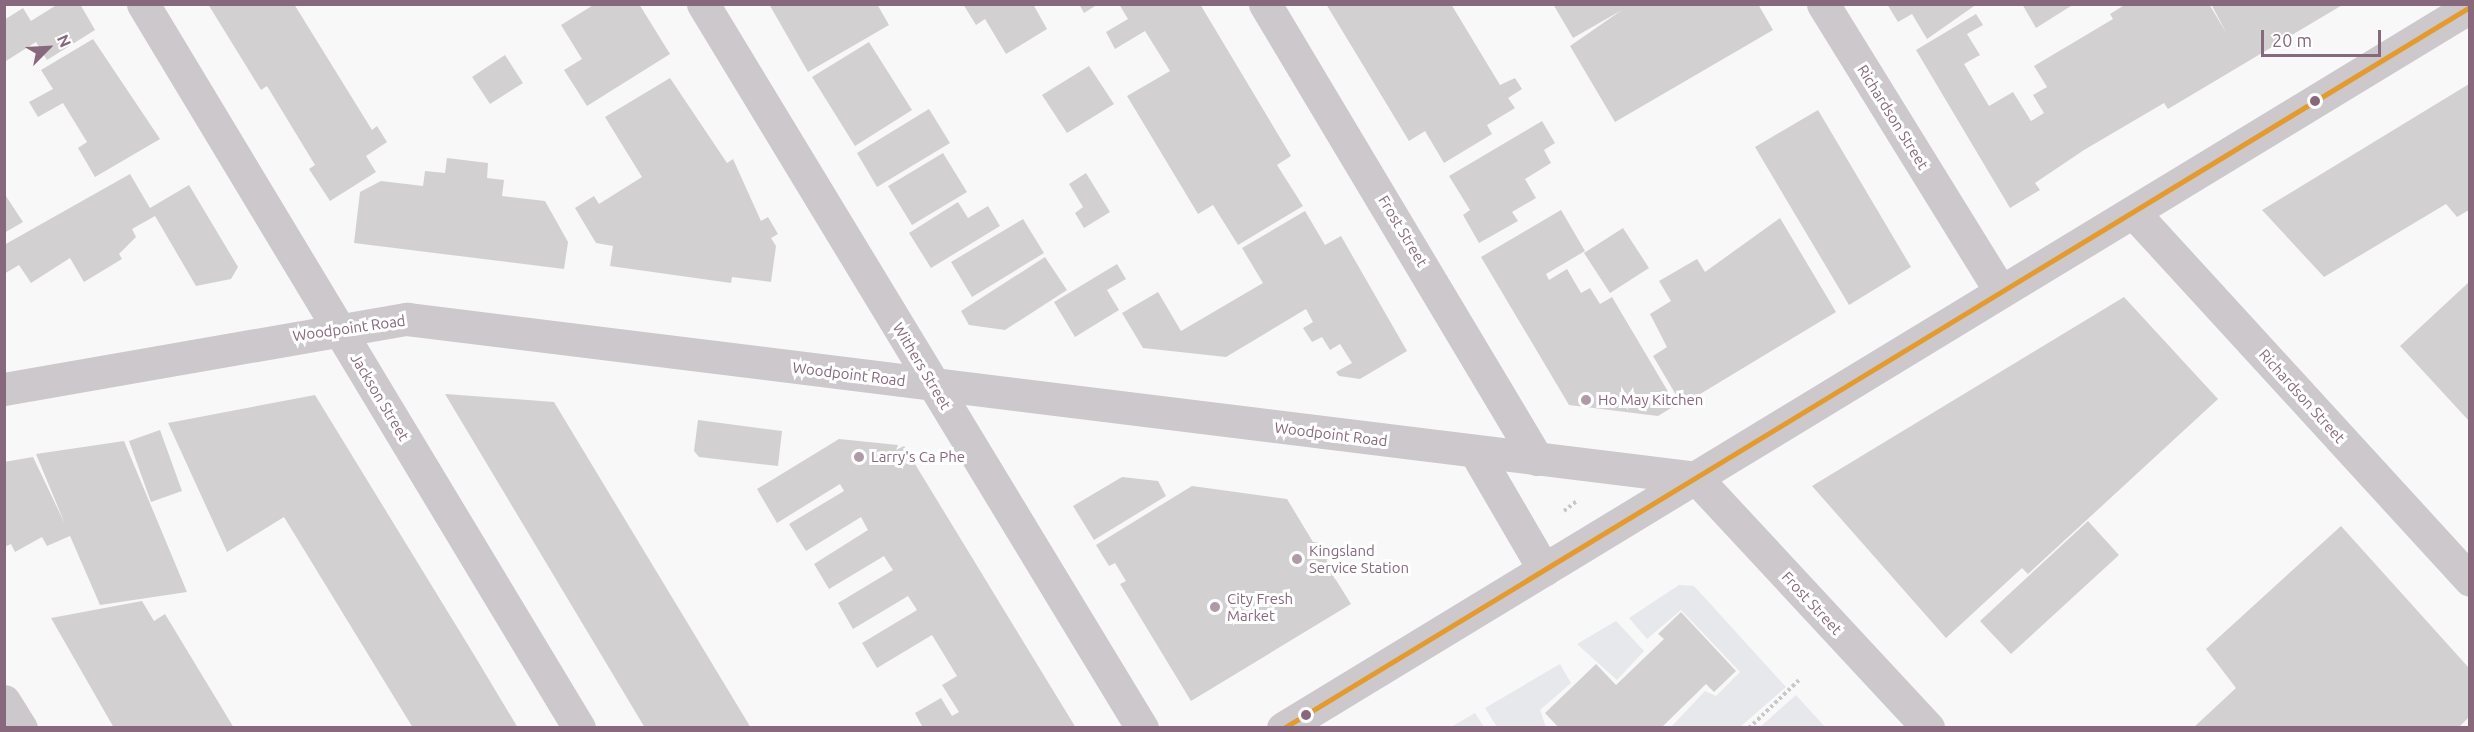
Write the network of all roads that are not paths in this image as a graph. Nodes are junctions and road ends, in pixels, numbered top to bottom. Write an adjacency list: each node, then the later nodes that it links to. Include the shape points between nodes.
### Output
1 (143, 4): 8 (street, Jackson Street)
2 (704, 4): 9 (street, Withers Street)
3 (1265, 4): 12 (street, Frost Street)
4 (1823, 4): 7 (street, Richardson Street)
5 (2469, 7): 6 (street)
6 (2133, 212): 7 (street); 15 (street, Richardson Street)
7 (2000, 291): 13 (street)
8 (338, 328): 9 (street, Woodpoint Road, via 407,318); 10 (street, Woodpoint Road); 18 (street, Jackson Street)
9 (933, 385): 11 (street, Woodpoint Road); 19 (street, Withers Street)
10 (4, 389)
11 (1476, 453): 12 (street, Woodpoint Road); 14 (street)
12 (1538, 459): 13 (street, Woodpoint Road)
13 (1696, 478): 14 (street); 21 (street, Frost Street)
14 (1544, 570): 20 (street)
15 (2469, 580)
16 (4, 701): 17 (street)
17 (21, 728)
18 (579, 728)
19 (1142, 728)
20 (1283, 728)
21 (1928, 728)

